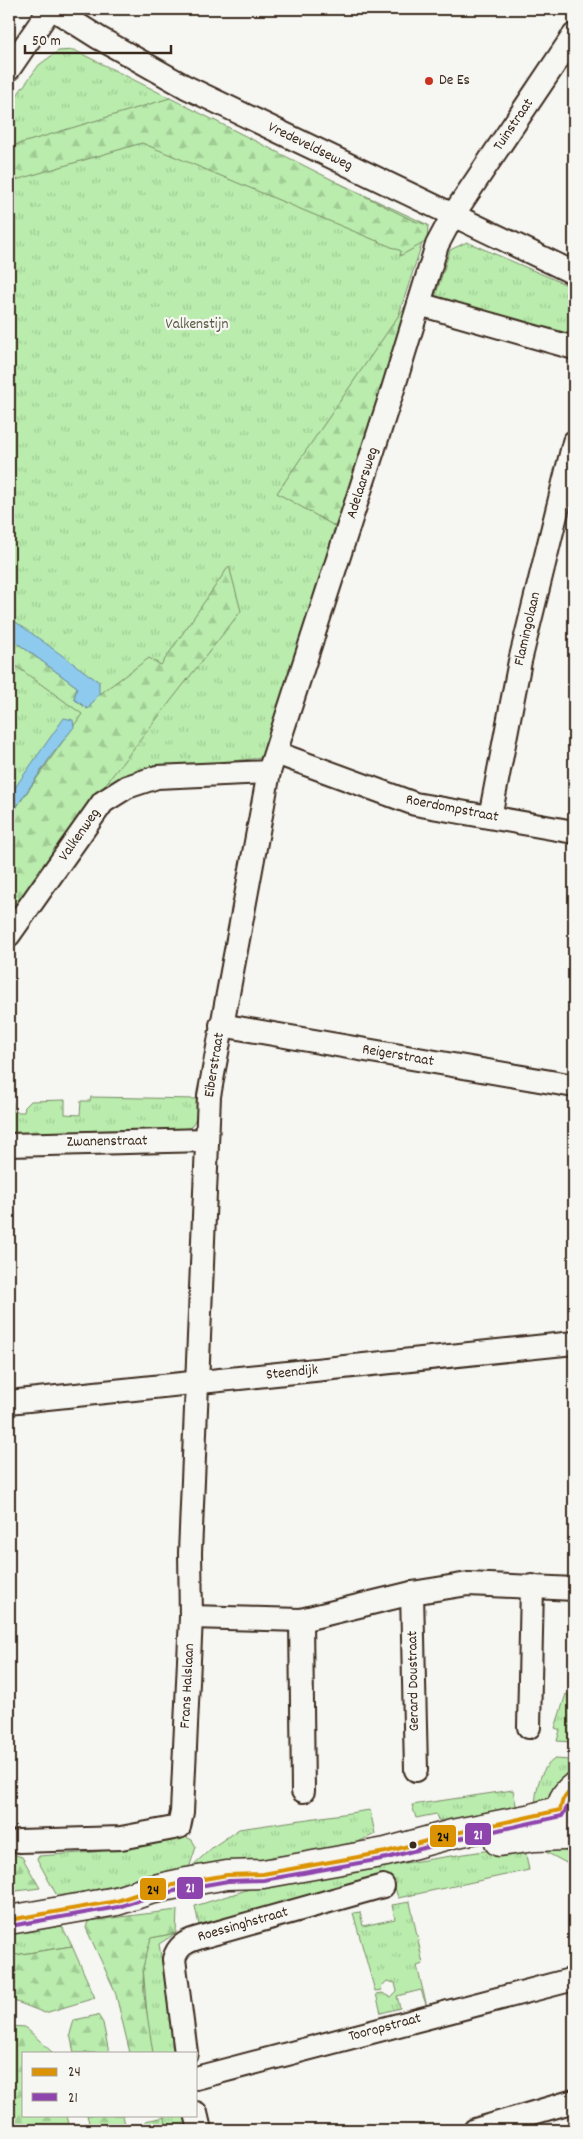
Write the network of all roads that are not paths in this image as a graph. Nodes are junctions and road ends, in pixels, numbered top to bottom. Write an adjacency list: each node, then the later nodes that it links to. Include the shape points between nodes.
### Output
1 (51, 9): 3 (street); 4 (street, Vredeveldseweg, via 186,87)
2 (572, 44): 4 (street, Tuinstraat)
3 (9, 70)
4 (454, 215): 5 (street, Vredeveldseweg); 6 (street, Adelaarsweg, via 437,245)
5 (574, 273)
6 (419, 304): 7 (street); 9 (street, Adelaarsweg)
7 (574, 348)
8 (574, 442): 10 (street, Flamingolaan, via 520,661)
9 (272, 762): 10 (street, Roerdompstraat, via 415,804); 12 (street, Valkenweg, via 157,777 127,787 103,802); 13 (street, Eiberstraat)
10 (490, 817): 11 (street, Roerdompstraat)
11 (574, 832)
12 (9, 935)
13 (221, 1025): 14 (street, Reigerstraat); 15 (street, Eiberstraat, via 209,1096)
14 (574, 1086)
15 (206, 1140): 16 (street, Zwanenstraat); 18 (street, Eiberstraat)
16 (9, 1145)
17 (574, 1343): 18 (street, Steendijk)
18 (198, 1384): 19 (street, Steendijk); 23 (street, Frans Halslaan, via 190,1553)
19 (9, 1402)
20 (532, 1586): 21 (street); 22 (street, via 468,1584); 25 (street)
21 (574, 1589)
22 (412, 1593): 24 (street); 26 (street, Gerard Doustraat)
23 (191, 1617): 24 (street); 30 (street, Frans Halslaan, via 179,1827 121,1838)
24 (301, 1620): 28 (street)
25 (529, 1727)
26 (416, 1770)
27 (574, 1787): 29 (main road, via 563,1799)
28 (303, 1791)
29 (566, 1831): 32 (main road, via 532,1818 452,1834 386,1852 263,1874 227,1875 187,1882 117,1901)
30 (19, 1841)
31 (383, 1886): 34 (street, Roessinghstraat, via 182,1944 174,1959)
32 (9, 1920)
33 (574, 1979): 35 (street, Tooropstraat)
34 (186, 2052)
35 (198, 2077)
36 (574, 2101): 39 (street)
37 (197, 2116): 38 (street)
38 (200, 2130)
39 (475, 2130)

